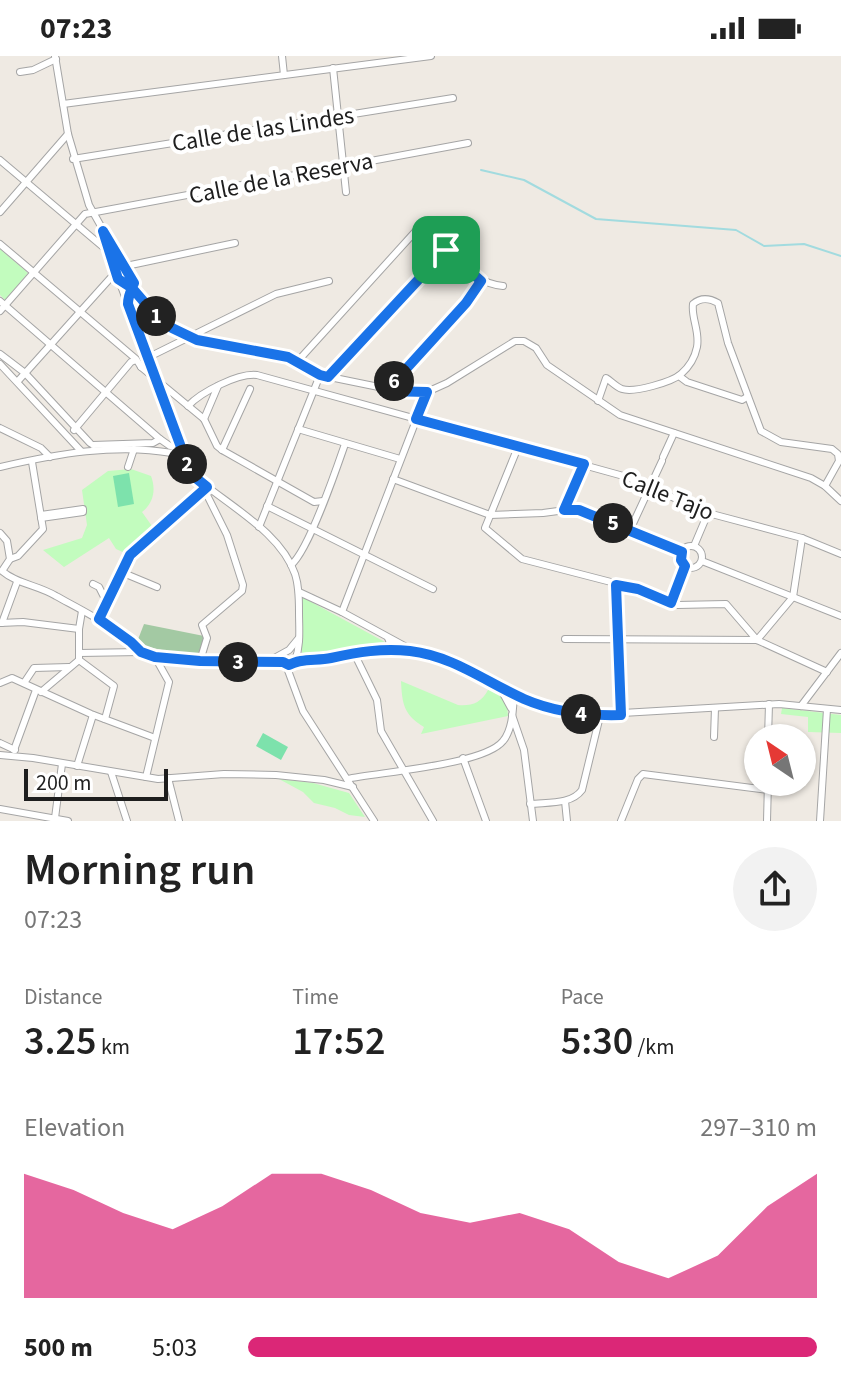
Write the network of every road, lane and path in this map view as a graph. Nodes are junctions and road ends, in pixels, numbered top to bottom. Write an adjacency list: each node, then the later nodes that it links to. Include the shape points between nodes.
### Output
1 (282, 56): 6 (street)
2 (431, 56): 4 (street)
3 (55, 57): 5 (street); 8 (street)
4 (333, 68): 6 (street); 9 (street)
5 (20, 72)
6 (284, 75): 8 (street)
7 (453, 98): 9 (street, Calle de las Lindes)
8 (63, 104): 10 (street)
9 (339, 117): 12 (street, Calle de las Lindes); 14 (street)
10 (68, 134): 12 (street); 15 (street)
11 (468, 143): 14 (street, Calle de la Reserva)
12 (73, 159): 18 (street)
13 (0, 160): 15 (street)
14 (344, 167): 16 (street); 18 (street, Calle de la Reserva)
15 (26, 182): 17 (street); 21 (street)
16 (346, 192)
17 (0, 212)
18 (89, 214): 19 (street); 21 (street)
19 (98, 222): 22 (street); 23 (street)
20 (423, 223): 44 (street)
21 (75, 224): 22 (street); 30 (street)
22 (83, 230): 28 (street)
23 (103, 231): 28 (street); 29 (street)
24 (475, 240): 27 (street)
25 (235, 243): 29 (street)
26 (0, 244): 30 (street)
27 (446, 250): 32 (street); 47 (street)
28 (109, 252): 29 (street)
29 (120, 271): 33 (street); 33 (street); 35 (street); 37 (street)
30 (34, 273): 36 (street); 37 (street)
31 (329, 281): 38 (street, via 276,294)
32 (481, 281): 34 (street); 54 (street)
33 (133, 285): 35 (street); 38 (street, via 157,317)
34 (503, 286)
35 (128, 304): 39 (street)
36 (2, 306): 40 (street)
37 (79, 312): 40 (street); 43 (street)
38 (190, 337): 42 (street); 44 (street)
39 (142, 340): 42 (street); 43 (street)
40 (51, 344): 46 (street); 55 (street)
41 (0, 354): 46 (street)
42 (149, 358): 43 (street); 43 (street, via 146,366); 49 (street)
43 (138, 360): 49 (street); 55 (street)
44 (297, 362): 47 (street)
45 (0, 364): 50 (street)
46 (25, 373): 50 (street); 63 (street)
47 (324, 376): 53 (street); 54 (street)
48 (679, 376): 57 (street, via 742,400); 57 (street, via 697,345 693,304 702,298 713,300); 58 (street, via 636,391 621,389 606,378)
49 (157, 380): 59 (street); 75 (street)
50 (18, 381): 66 (street)
51 (218, 386): 53 (street, Calle Tajo, via 248,374); 59 (street, Calle Tajo); 60 (street)
52 (250, 389): 73 (street)
53 (313, 391): 61 (street, Calle Tajo); 64 (street)
54 (386, 391): 56 (street)
55 (105, 392): 63 (street); 67 (street)
56 (427, 392): 58 (street, via 515,341 524,341 547,365); 61 (street)
57 (747, 397): 85 (street, via 757,426 767,435 838,454)
58 (598, 401): 65 (street, via 620,415)
59 (188, 406): 60 (street)
60 (204, 419): 73 (street)
61 (416, 419): 70 (street, Calle Tajo); 77 (street)
62 (0, 428): 76 (street)
63 (76, 429): 66 (street); 68 (street)
64 (298, 429): 69 (street); 83 (street)
65 (674, 433): 84 (street); 85 (street)
66 (69, 435): 74 (street)
67 (162, 441): 71 (street); 71 (street); 75 (street)
68 (90, 443): 71 (street); 74 (street)
69 (345, 444): 77 (street); 87 (street)
70 (518, 447): 79 (street, Calle Tajo); 92 (street)
71 (156, 448): 72 (street); 75 (street)
72 (134, 449): 74 (street); 81 (street)
73 (222, 450): 83 (street)
74 (82, 451): 76 (street)
75 (177, 451): 86 (street)
76 (50, 457): 78 (street)
77 (400, 459): 82 (street)
78 (32, 462): 80 (street); 93 (street)
79 (584, 464): 84 (street, Calle Tajo); 90 (street)
80 (0, 467)
81 (128, 467)
82 (393, 479): 92 (street); 102 (street)
83 (278, 481): 87 (street, via 314,502); 89 (street)
84 (651, 486): 91 (street, Calle Tajo); 96 (street)
85 (825, 486): 88 (street)
86 (207, 487): 94 (street); 108 (street, via 130,555); 138 (street, via 243,585 202,625 207,638)
87 (323, 501): 95 (street)
88 (841, 501)
89 (267, 506): 94 (street); 95 (street)
90 (564, 510): 92 (street); 96 (street, via 579,510)
91 (708, 513): 98 (street, Calle Tajo); 99 (street)
92 (490, 515): 111 (street, via 485,528 522,559)
93 (41, 517): 93 (street, via 83,512 83,509); 103 (street, via 43,529)
94 (259, 527): 105 (street)
95 (312, 529): 102 (street); 105 (street)
96 (630, 530): 100 (street)
97 (0, 533): 103 (street)
98 (802, 538): 101 (street, Calle Tajo); 115 (street)
99 (694, 546): 100 (street); 104 (street)
100 (682, 552): 106 (street)
101 (841, 554)
102 (363, 555): 113 (street); 119 (street)
103 (10, 559): 107 (street)
104 (702, 561): 106 (street); 115 (street)
105 (291, 565): 114 (street)
106 (685, 566): 117 (street)
107 (2, 571): 109 (street)
108 (121, 572): 112 (street); 116 (street)
109 (17, 582): 118 (street, via 35,585); 122 (street)
110 (93, 584): 116 (street)
111 (616, 585): 117 (street); 127 (street)
112 (157, 587)
113 (433, 589)
114 (299, 592): 119 (street); 124 (street)
115 (793, 597): 120 (street); 128 (street)
116 (107, 603): 121 (street)
117 (671, 603): 128 (street, via 726,604)
118 (82, 611): 121 (street); 123 (street)
119 (342, 612): 125 (street)
120 (841, 616)
121 (99, 619): 132 (street)
122 (1, 623): 123 (street)
123 (79, 629): 135 (street)
124 (299, 636): 130 (street); 137 (street)
125 (388, 638): 129 (street, via 388,646); 131 (street)
126 (565, 639): 127 (street)
127 (618, 639): 128 (street); 160 (street)
128 (757, 640): 143 (street)
129 (376, 649): 131 (street); 133 (street)
130 (286, 651): 137 (street, via 295,653); 139 (street); 140 (street)
131 (413, 651): 148 (street, via 449,661)
132 (141, 652): 135 (street); 136 (street)
133 (354, 653): 137 (street); 175 (street, via 377,700 381,731)
134 (841, 653): 143 (street)
135 (79, 656): 141 (street); 162 (street, via 114,686)
136 (155, 657): 138 (street); 167 (street, via 169,682)
137 (294, 660): 140 (street); 142 (street)
138 (200, 661): 139 (street)
139 (267, 662): 140 (street)
140 (284, 663): 142 (street)
141 (69, 667): 144 (street, via 44,666); 149 (street)
142 (290, 672): 179 (street, via 303,711)
143 (827, 672): 154 (street)
144 (27, 675): 145 (street); 147 (street)
145 (12, 678): 146 (street); 147 (street)
146 (0, 680)
147 (24, 683): 149 (street)
148 (498, 685): 150 (street); 152 (street)
149 (38, 691): 159 (street); 169 (street)
150 (514, 694): 151 (street); 152 (street); 158 (street)
151 (524, 699): 158 (street, via 518,700); 161 (street)
152 (508, 701): 158 (street)
153 (769, 704): 154 (street); 155 (street); 163 (street)
154 (801, 706): 156 (street)
155 (715, 708): 160 (street); 166 (street)
156 (827, 709): 157 (street); 198 (street)
157 (841, 710)
158 (512, 714): 164 (street); 165 (street)
159 (93, 715): 162 (street); 174 (street)
160 (621, 715): 161 (street)
161 (600, 716): 184 (street, via 582,790)
162 (105, 719): 167 (street)
163 (768, 724)
164 (518, 732): 165 (street); 185 (street)
165 (508, 734): 172 (street, via 494,749)
166 (714, 737)
167 (155, 738): 177 (street)
168 (0, 744): 169 (street)
169 (14, 750): 171 (street)
170 (0, 755): 171 (street)
171 (33, 758): 173 (street)
172 (463, 758): 175 (street); 193 (street)
173 (62, 764): 174 (street); 187 (street)
174 (77, 766): 176 (street)
175 (404, 771): 179 (street); 192 (street)
176 (111, 772): 177 (street); 189 (street)
177 (146, 777): 178 (street)
178 (168, 778): 180 (street, via 242,774); 190 (street)
179 (347, 778): 180 (street); 182 (street)
180 (324, 780): 182 (street)
181 (744, 784): 196 (street, via 643,774)
182 (353, 787): 191 (street)
183 (768, 796): 197 (street)
184 (565, 801): 185 (street); 195 (street)
185 (530, 804): 194 (street)
186 (0, 809): 187 (street)
187 (55, 818): 188 (street)
188 (68, 821)
189 (127, 821)
190 (179, 821)
191 (374, 821)
192 (433, 821)
193 (486, 821)
194 (533, 821)
195 (567, 821)
196 (621, 821)
197 (767, 821)
198 (820, 821)

